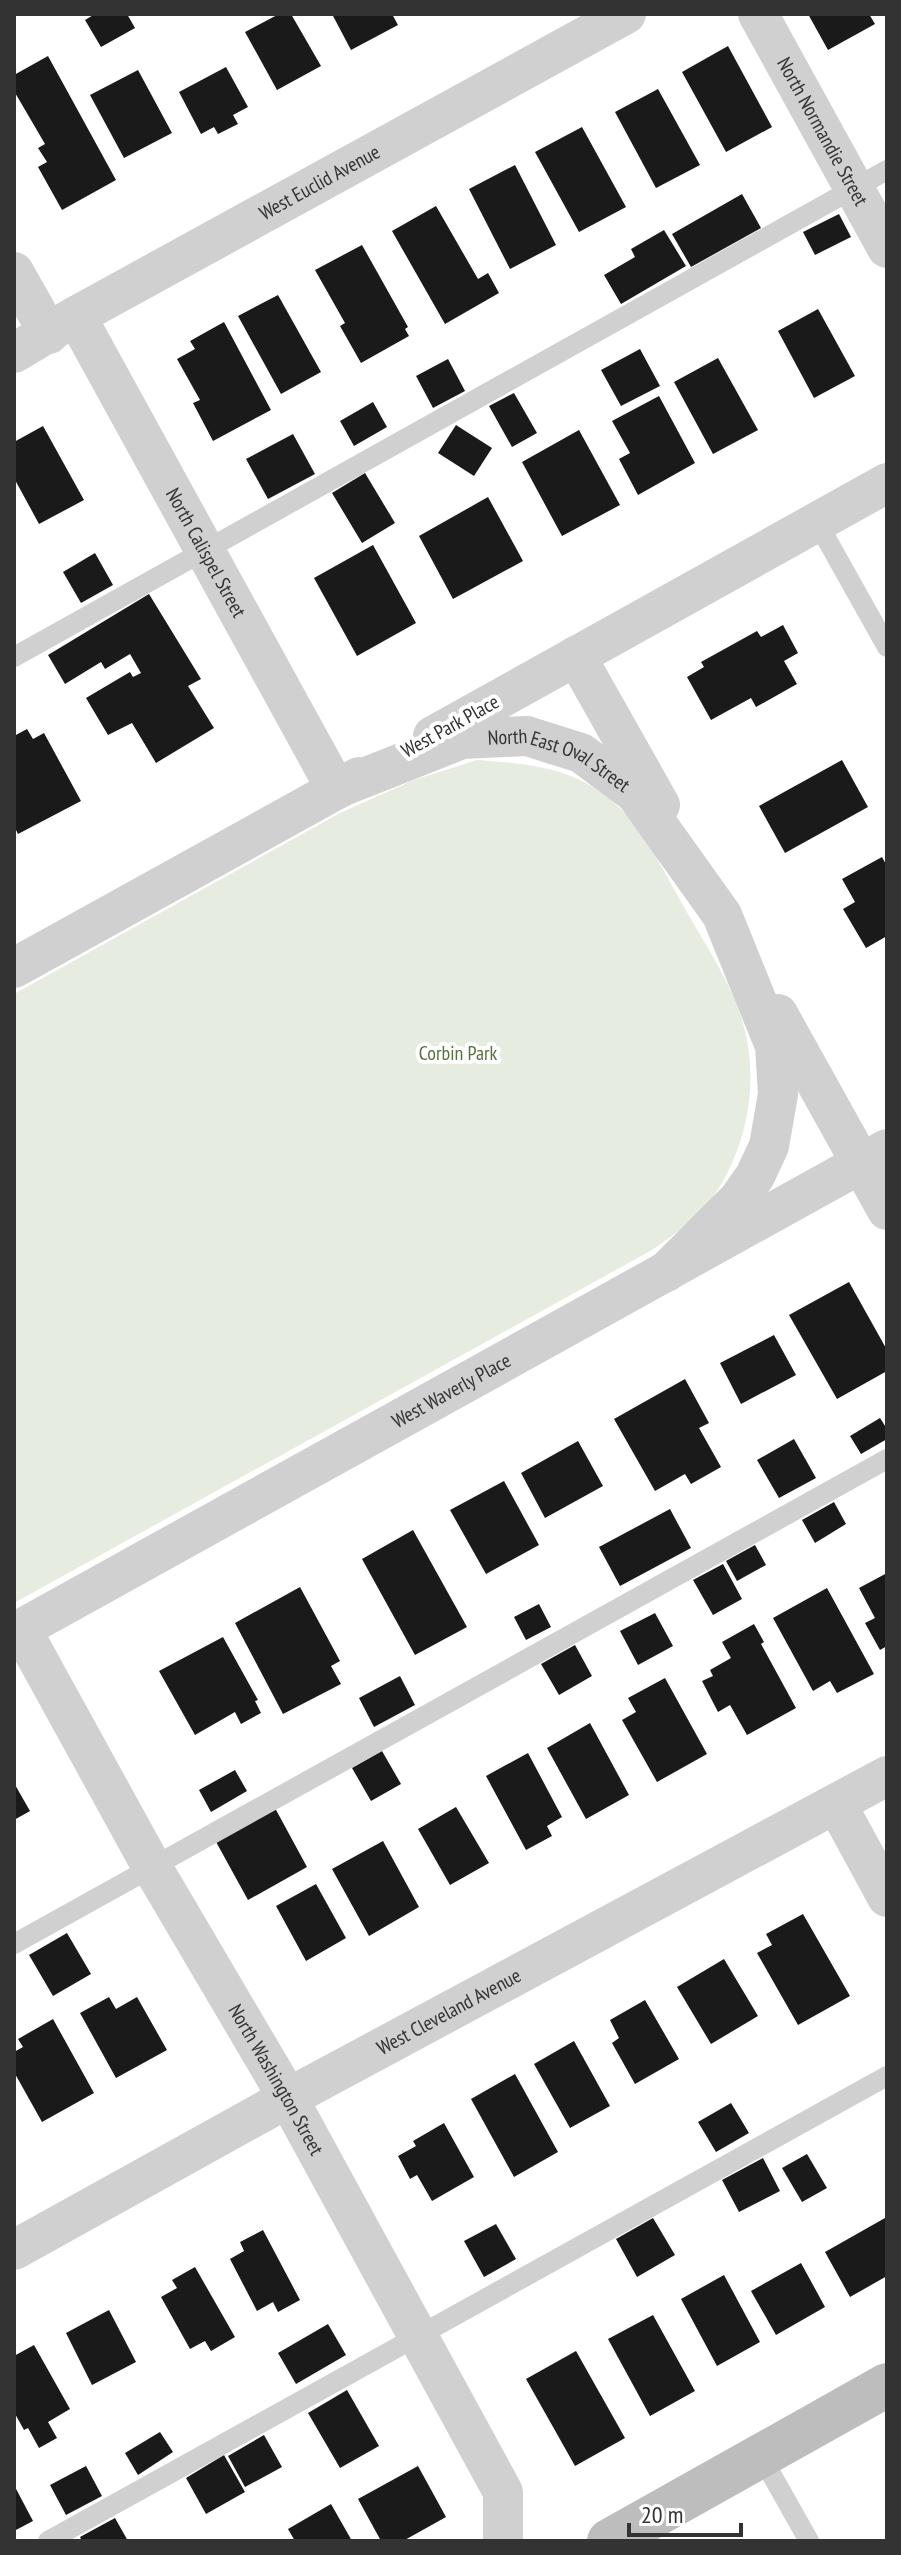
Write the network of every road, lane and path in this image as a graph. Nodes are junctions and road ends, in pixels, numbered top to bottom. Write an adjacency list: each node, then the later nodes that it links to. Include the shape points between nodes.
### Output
1 (758, 14): 3 (street, North Normandie Street)
2 (612, 17): 6 (street, West Euclid Avenue)
3 (870, 179): 4 (street, North Normandie Street); 10 (lane)
4 (887, 248)
5 (14, 272): 6 (street, North Calispel Street)
6 (62, 325): 7 (street, West Euclid Avenue); 10 (street, North Calispel Street)
7 (14, 353)
8 (887, 483): 9 (street, West Park Place)
9 (817, 522): 11 (lane); 12 (street, West Park Place)
10 (205, 551): 13 (lane); 14 (street, North Calispel Street)
11 (887, 647)
12 (576, 656): 14 (street, West Park Place); 15 (street, North East Oval Street)
13 (14, 657)
14 (336, 789): 15 (street, North East Oval Street, via 462,739 527,736 581,753 635,793); 16 (street, West Park Place)
15 (722, 915): 17 (street, North East Oval Street); 19 (street, North East Oval Street, via 775,1046 778,1094 769,1146 755,1176)
16 (14, 968)
17 (874, 1156): 18 (street, North East Oval Street); 19 (street, West Waverly Place)
18 (887, 1210)
19 (666, 1272): 21 (street, West Waverly Place)
20 (887, 1459): 24 (lane)
21 (18, 1631): 24 (street, North Washington Street)
22 (887, 1776): 23 (street, West Cleveland Avenue)
23 (837, 1805): 25 (street); 28 (street, West Cleveland Avenue)
24 (152, 1867): 26 (lane); 28 (street, North Washington Street)
25 (887, 1897)
26 (14, 1944)
27 (887, 2076): 30 (lane)
28 (288, 2098): 29 (street, West Cleveland Avenue); 30 (street, North Washington Street)
29 (14, 2250)
30 (418, 2336): 33 (lane); 34 (street, North Washington Street, via 503,2492)
31 (887, 2385): 32 (main road)
32 (761, 2456): 35 (main road); 36 (lane)
33 (48, 2541)
34 (503, 2541)
35 (609, 2541)
36 (809, 2541)

